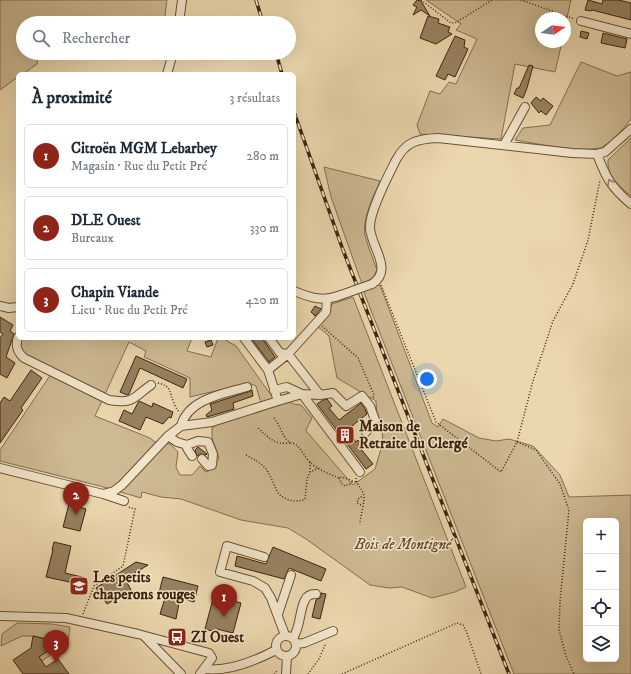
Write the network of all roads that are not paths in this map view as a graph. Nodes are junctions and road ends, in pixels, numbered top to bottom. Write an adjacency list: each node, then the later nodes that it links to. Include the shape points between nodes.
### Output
1 (182, 0): 2 (street)
2 (180, 16)
3 (581, 21): 4 (street)
4 (631, 34)
5 (171, 60): 6 (street)
6 (168, 72)
7 (525, 107): 9 (street)
8 (631, 129): 10 (street, via 605,152)
9 (504, 145): 10 (street); 13 (street, bridge, via 429,138 412,142 400,151 370,223 382,272 375,281)
10 (597, 154): 11 (street, one-way to 10, via 611,186)
11 (631, 204)
12 (296, 292): 13 (street, via 310,298)
13 (327, 299): 19 (street, via 326,312)
14 (0, 306): 15 (street)
15 (16, 307)
16 (18, 340): 21 (street, via 18,350 24,358 109,400 129,400)
17 (246, 340): 20 (street)
18 (270, 340): 19 (street, via 280,353)
19 (288, 354): 20 (street); 25 (street)
20 (268, 370): 23 (street)
21 (151, 385)
22 (247, 387): 27 (street, via 203,401 183,418)
23 (274, 390): 24 (street, via 287,387); 26 (street)
24 (302, 394): 25 (street); 26 (street); 34 (street)
25 (320, 395): 28 (street, via 333,393 346,406 362,396 370,406 375,420)
26 (278, 401): 27 (street, via 212,422)
27 (181, 426): 29 (street)
28 (366, 432)
29 (168, 436): 30 (street); 35 (street, via 122,485)
30 (187, 445): 31 (street); 32 (street, via 198,441 208,442 213,454 212,465 208,466)
31 (192, 456)
32 (202, 459)
33 (0, 468): 35 (street)
34 (358, 474)
35 (103, 494): 36 (street)
36 (124, 501)
37 (264, 557): 40 (street, via 227,546 220,572 253,581 265,588)
38 (291, 575): 40 (street)
39 (316, 594): 44 (street, via 305,599 296,632)
40 (278, 614): 44 (street)
41 (0, 616): 43 (street, via 66,618)
42 (330, 632): 44 (street, via 304,643)
43 (143, 635): 47 (street, via 209,653 212,658); 48 (street)
44 (291, 639): 45 (street, via 277,640); 46 (street, via 295,651)
45 (276, 650): 46 (street); 47 (street, via 247,663)
46 (287, 656): 49 (street)
47 (202, 671)
48 (181, 674)
49 (286, 674)

